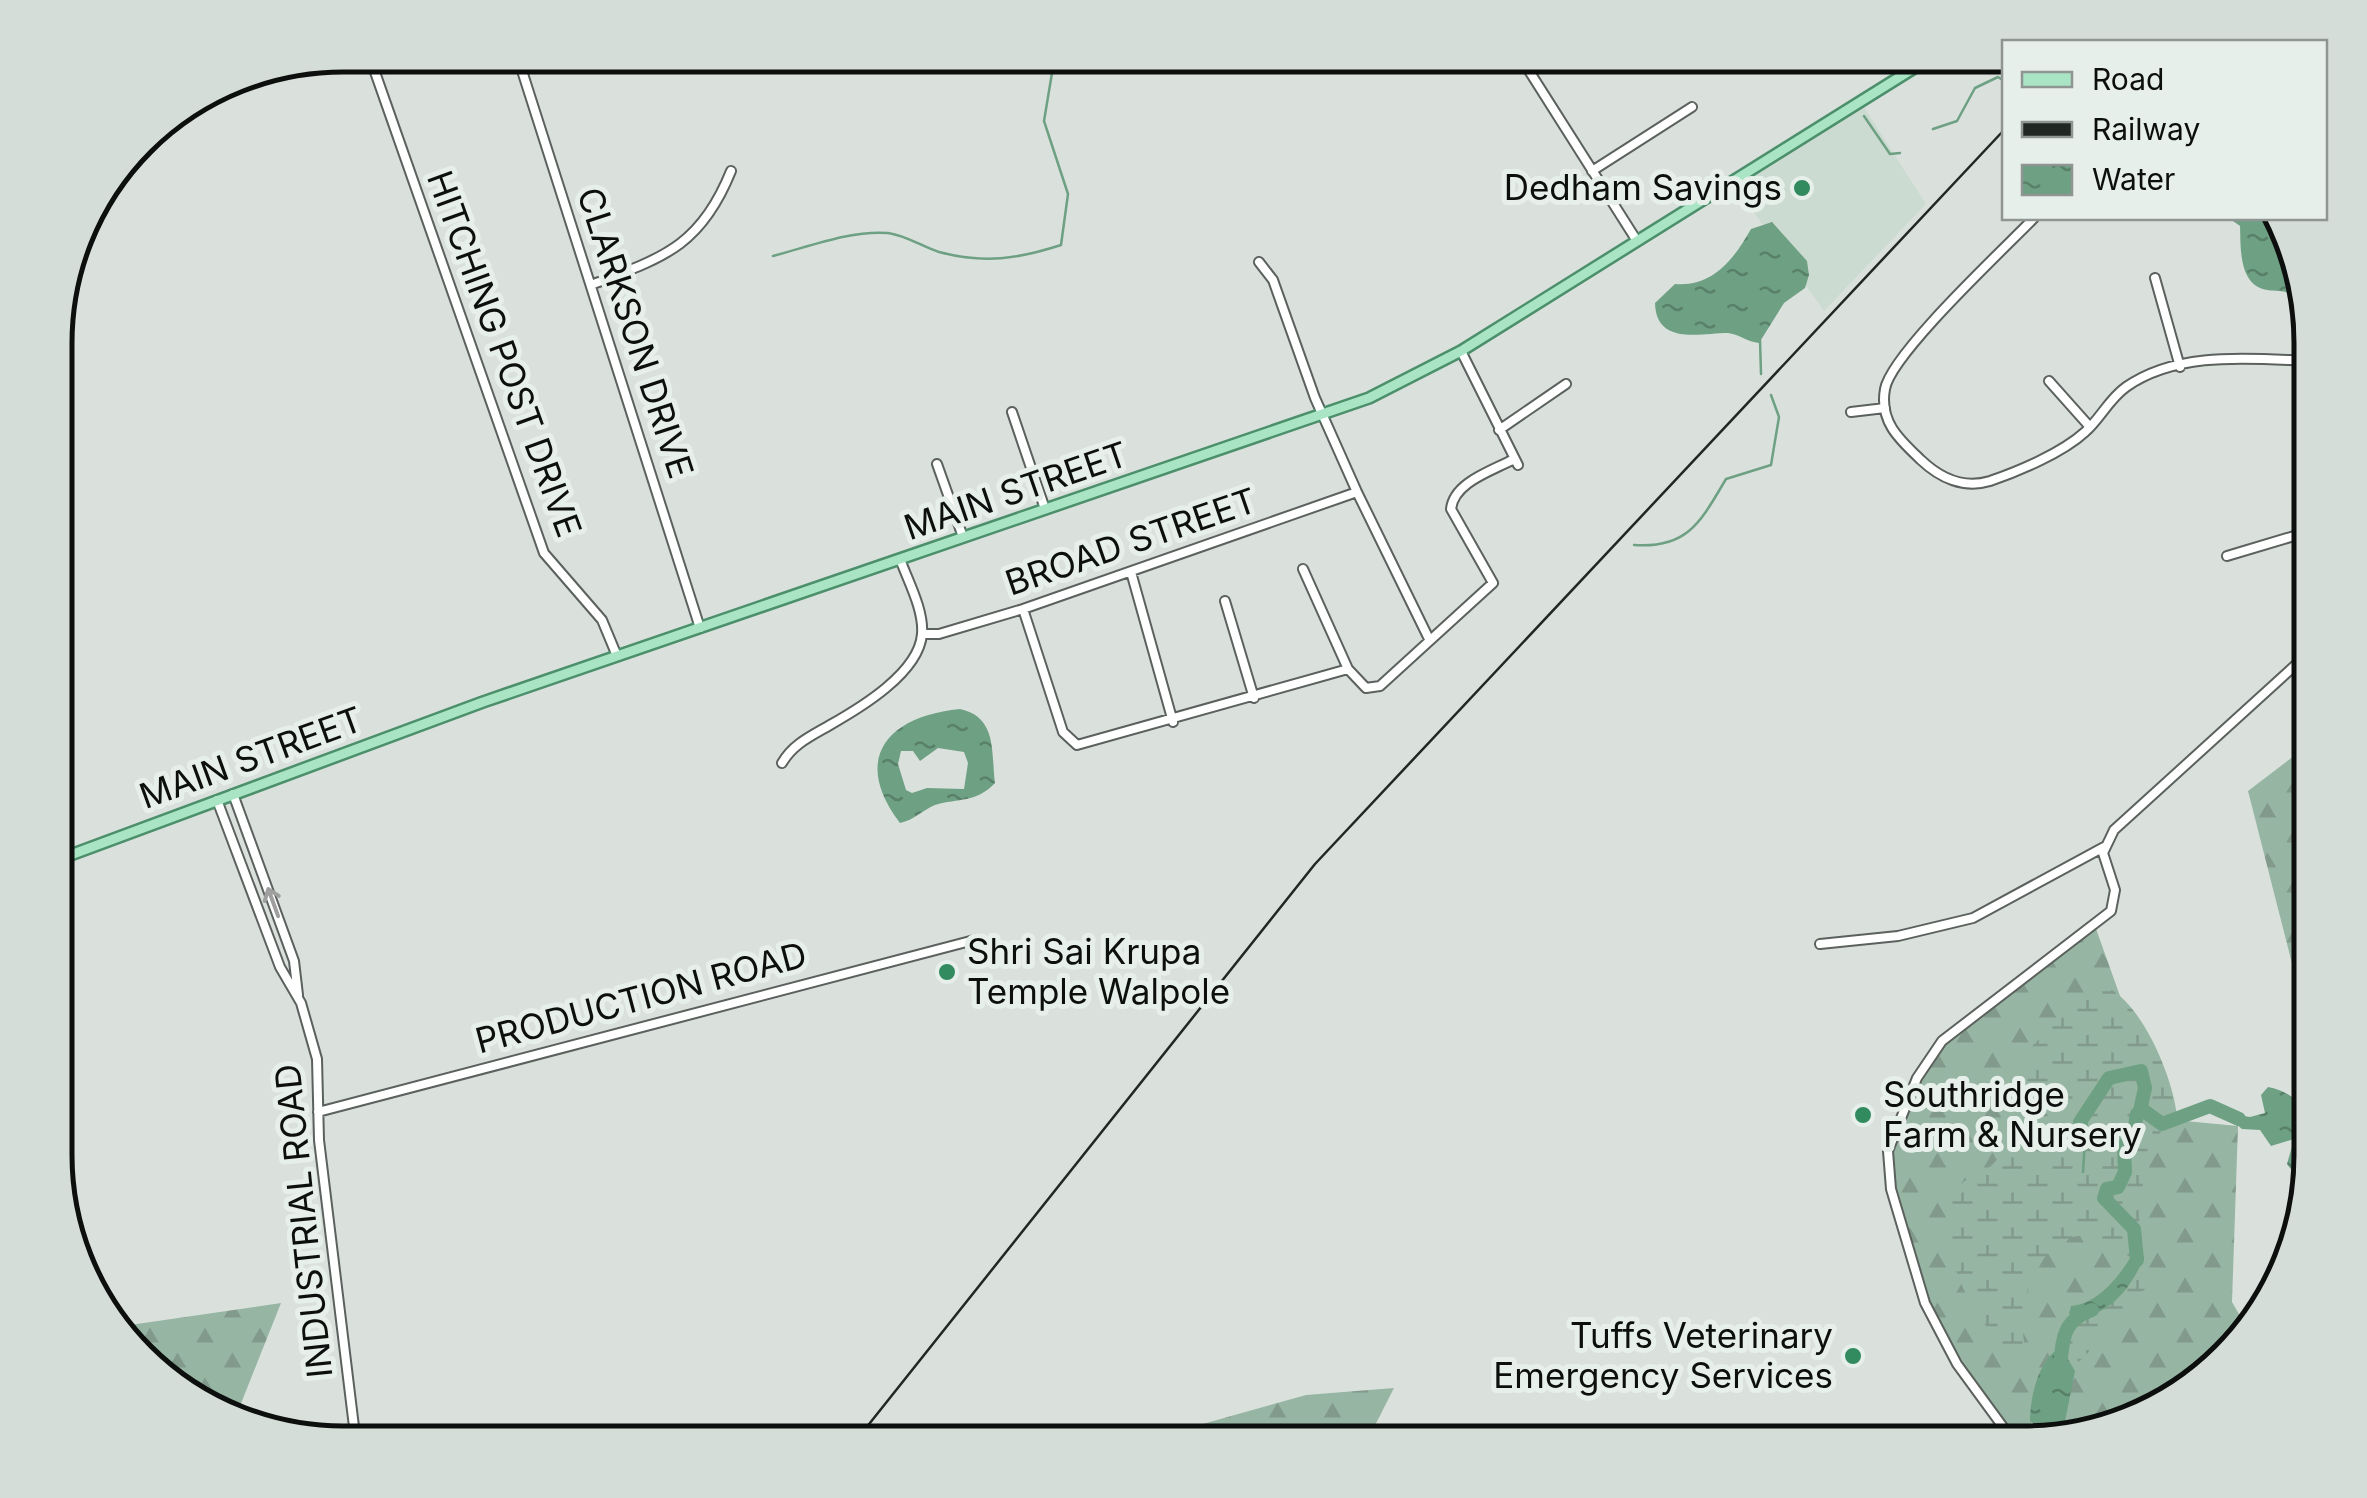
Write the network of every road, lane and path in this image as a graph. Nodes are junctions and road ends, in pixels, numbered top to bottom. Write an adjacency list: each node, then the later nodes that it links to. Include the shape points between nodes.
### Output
1 (374, 72): 38 (street, HITCHING POST DRIVE, via 544,552 602,620)
2 (522, 72): 12 (street, CLARKSON DRIVE)
3 (1529, 72): 7 (street)
4 (1908, 72): 9 (main road, MAIN STREET)
5 (1692, 107): 7 (street)
6 (732, 170): 12 (street, via 677,250)
7 (1592, 171): 9 (street)
8 (2032, 220): 18 (street, via 1900,362 1886,384)
9 (1637, 240): 13 (main road, MAIN STREET)
10 (1259, 262): 21 (street, via 1273,280)
11 (2155, 278): 15 (street)
12 (591, 285): 35 (street, CLARKSON DRIVE)
13 (1461, 351): 21 (main road, MAIN STREET); 23 (street)
14 (2294, 360): 15 (street, via 2240,355)
15 (2180, 368): 22 (street, via 2126,387)
16 (2049, 382): 22 (street)
17 (1566, 384): 23 (street)
18 (1884, 408): 20 (street); 22 (street, via 1891,430 1932,470 1969,484 1994,480)
19 (1012, 412): 26 (street)
20 (1851, 412)
21 (1322, 416): 25 (street); 26 (main road, MAIN STREET)
22 (2090, 427)
23 (1499, 430): 37 (street, via 1516,462 1464,485 1451,510 1493,583)
24 (937, 464): 28 (street)
25 (1356, 492): 32 (street, BROAD STREET); 37 (street)
26 (1045, 510): 28 (main road, MAIN STREET)
27 (2294, 536): 29 (street)
28 (963, 537): 30 (main road, MAIN STREET)
29 (2226, 556)
30 (900, 559): 35 (main road, MAIN STREET); 36 (street)
31 (1303, 569): 40 (street)
32 (1131, 572): 34 (street, BROAD STREET); 42 (street)
33 (1225, 602): 41 (street)
34 (1023, 609): 36 (street, BROAD STREET); 42 (street, via 1064,732 1077,745)
35 (700, 628): 38 (main road, MAIN STREET)
36 (922, 634): 43 (street, via 908,663 884,686 792,749)
37 (1429, 640): 40 (street, via 1370,689)
38 (617, 656): 44 (main road, MAIN STREET)
39 (2294, 667): 46 (street, via 2130,815)
40 (1348, 669): 41 (street)
41 (1254, 698): 42 (street)
42 (1172, 722)
43 (782, 764)
44 (233, 794): 45 (main road, MAIN STREET); 50 (street, INDUSTRIAL ROAD, one-way to 44, via 294,961)
45 (217, 800): 47 (main road, MAIN STREET); 50 (street, INDUSTRIAL ROAD, via 280,967)
46 (2104, 847): 49 (street, via 1974,918 1898,936); 52 (street, via 2115,890 2110,911 1942,1042 1917,1078 1888,1151 1891,1189 1931,1316)
47 (72, 855)
48 (978, 939): 51 (street, PRODUCTION ROAD)
49 (1820, 944)
50 (298, 995): 51 (street, INDUSTRIAL ROAD, via 317,1059)
51 (318, 1112): 53 (street, INDUSTRIAL ROAD)
52 (2002, 1425)
53 (354, 1426)

